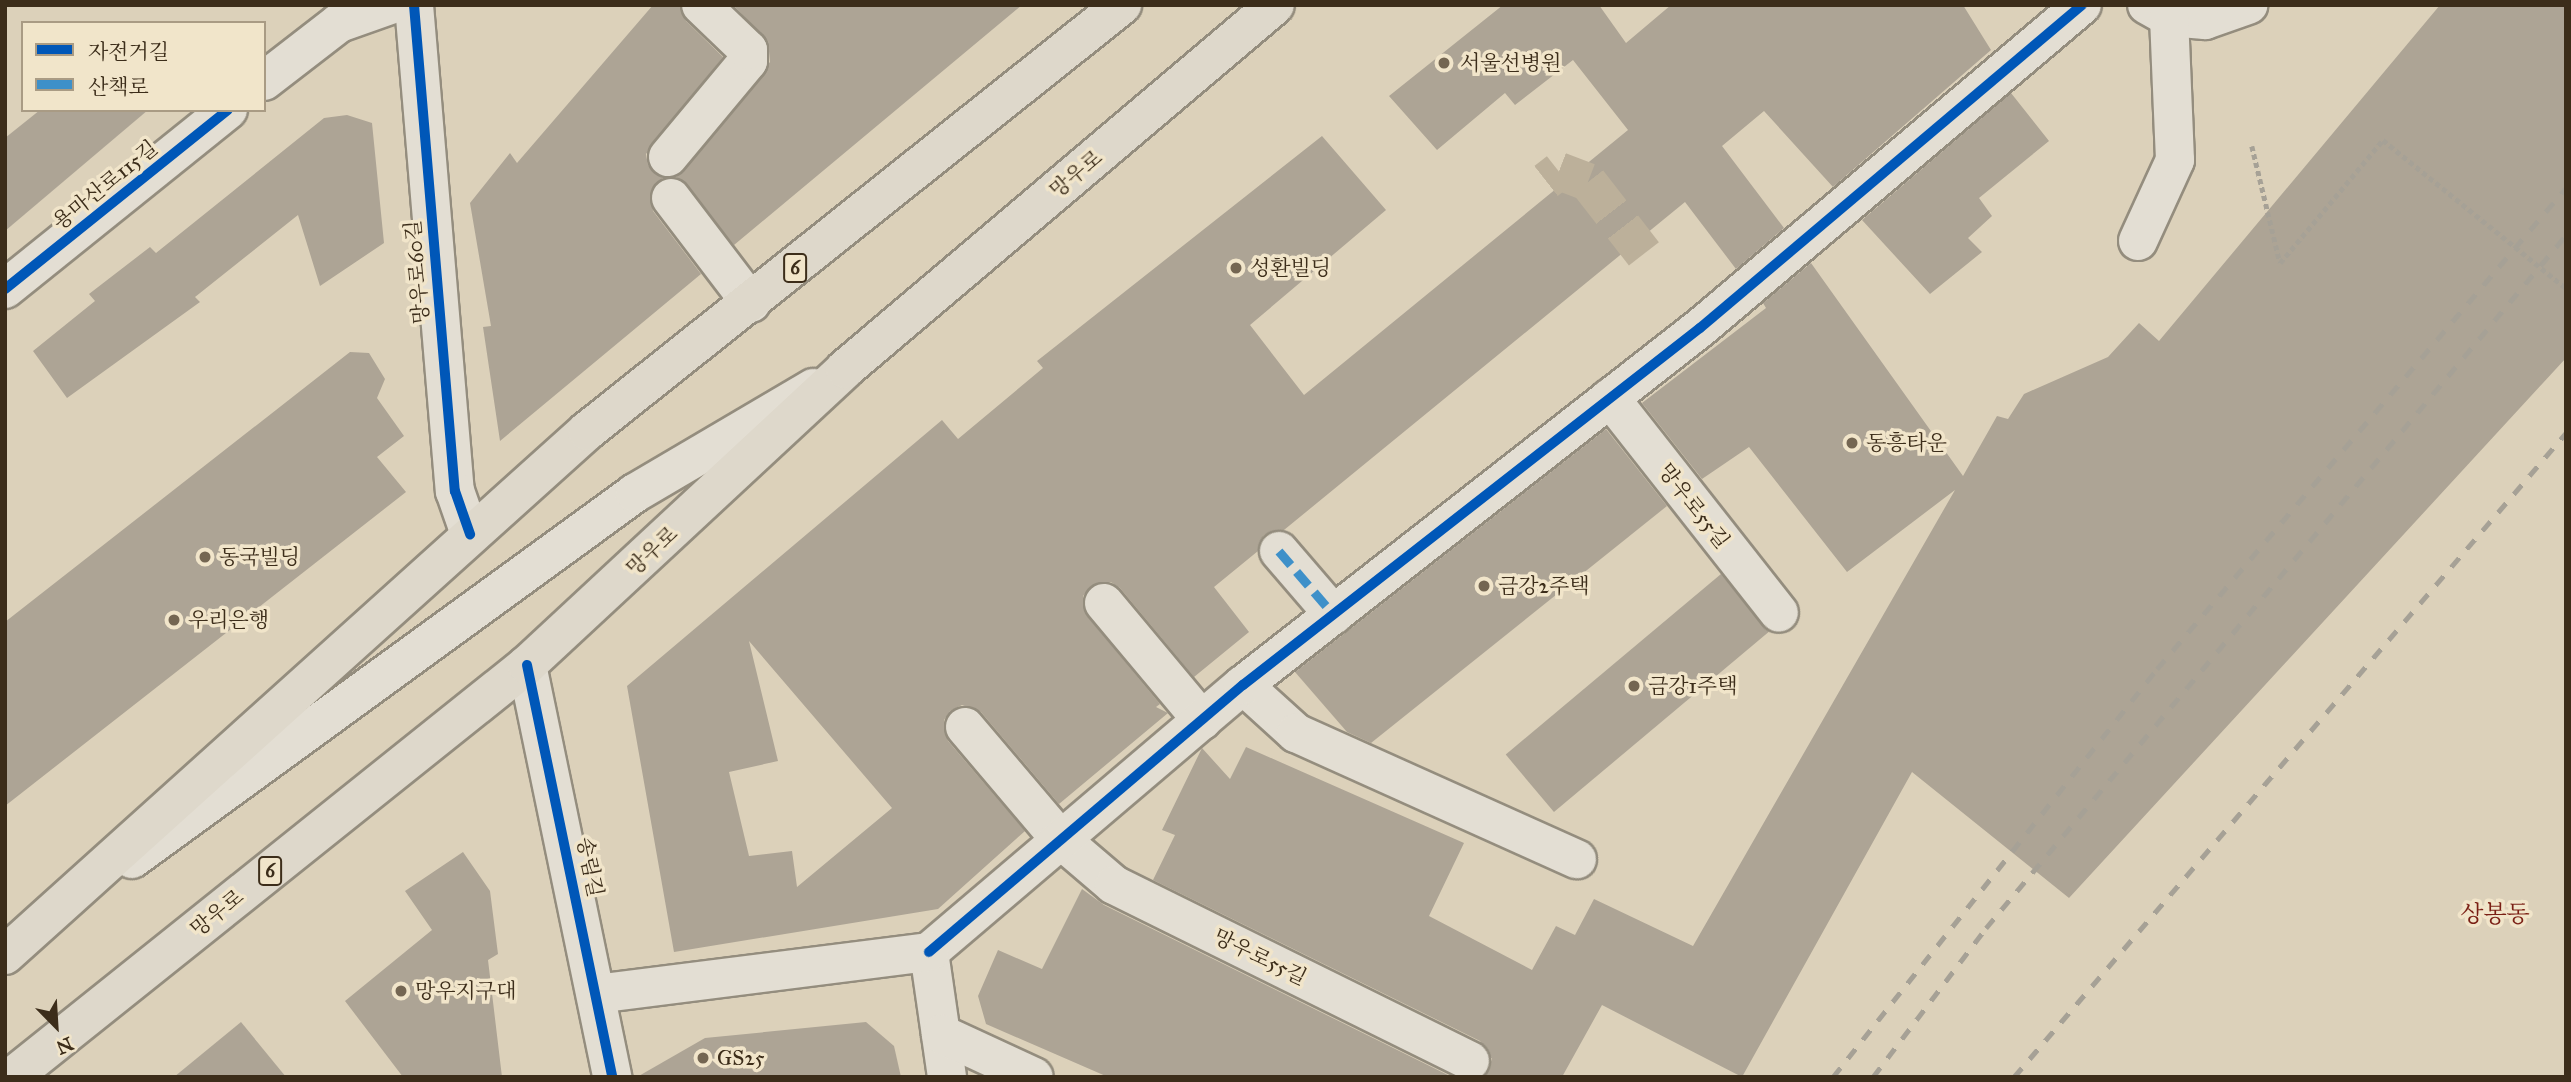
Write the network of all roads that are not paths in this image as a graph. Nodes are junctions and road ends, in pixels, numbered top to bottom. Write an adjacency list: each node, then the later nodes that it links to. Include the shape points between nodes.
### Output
1 (390, 5): 9 (street)
2 (414, 5): 19 (street, 망우로60길, via 455,491)
3 (701, 5): 12 (street, via 748,50 748,61)
4 (1122, 5): 16 (main road, 6)
5 (1275, 5): 17 (main road, 망우로 / 6)
6 (2082, 5): 18 (street)
7 (2248, 5): 8 (street, via 2205,20)
8 (2158, 11): 14 (street, via 2175,160)
9 (325, 14): 10 (street)
10 (266, 79)
11 (226, 112): 15 (street, 용마산로115길)
12 (668, 157)
13 (671, 198): 16 (street)
14 (2138, 241)
15 (5, 289)
16 (751, 303): 19 (main road, 6, via 587,431)
17 (845, 369): 24 (main road, 망우로 / 6); 30 (street, via 635,494)
18 (1610, 398): 22 (street, 망우로55길); 23 (street)
19 (470, 534): 30 (main road)
20 (1279, 551): 23 (street)
21 (1104, 603): 26 (street)
22 (1779, 613)
23 (1334, 615): 25 (street)
24 (527, 665): 33 (street, 송림길); 36 (main road, 망우로 / 6)
25 (1243, 685): 26 (street); 29 (street, via 1296,733)
26 (1202, 719): 28 (street)
27 (965, 727): 28 (street, 망우로55길)
28 (1059, 838): 31 (street); 35 (street, 망우로55길, via 1114,885)
29 (1577, 859)
30 (71, 902): 32 (main road)
31 (929, 952): 33 (street); 34 (street)
32 (5, 955)
33 (596, 994): 37 (street, 송림길)
34 (941, 1034): 38 (street); 39 (street)
35 (1470, 1060)
36 (12, 1077)
37 (612, 1077)
38 (947, 1077)
39 (1034, 1077)

